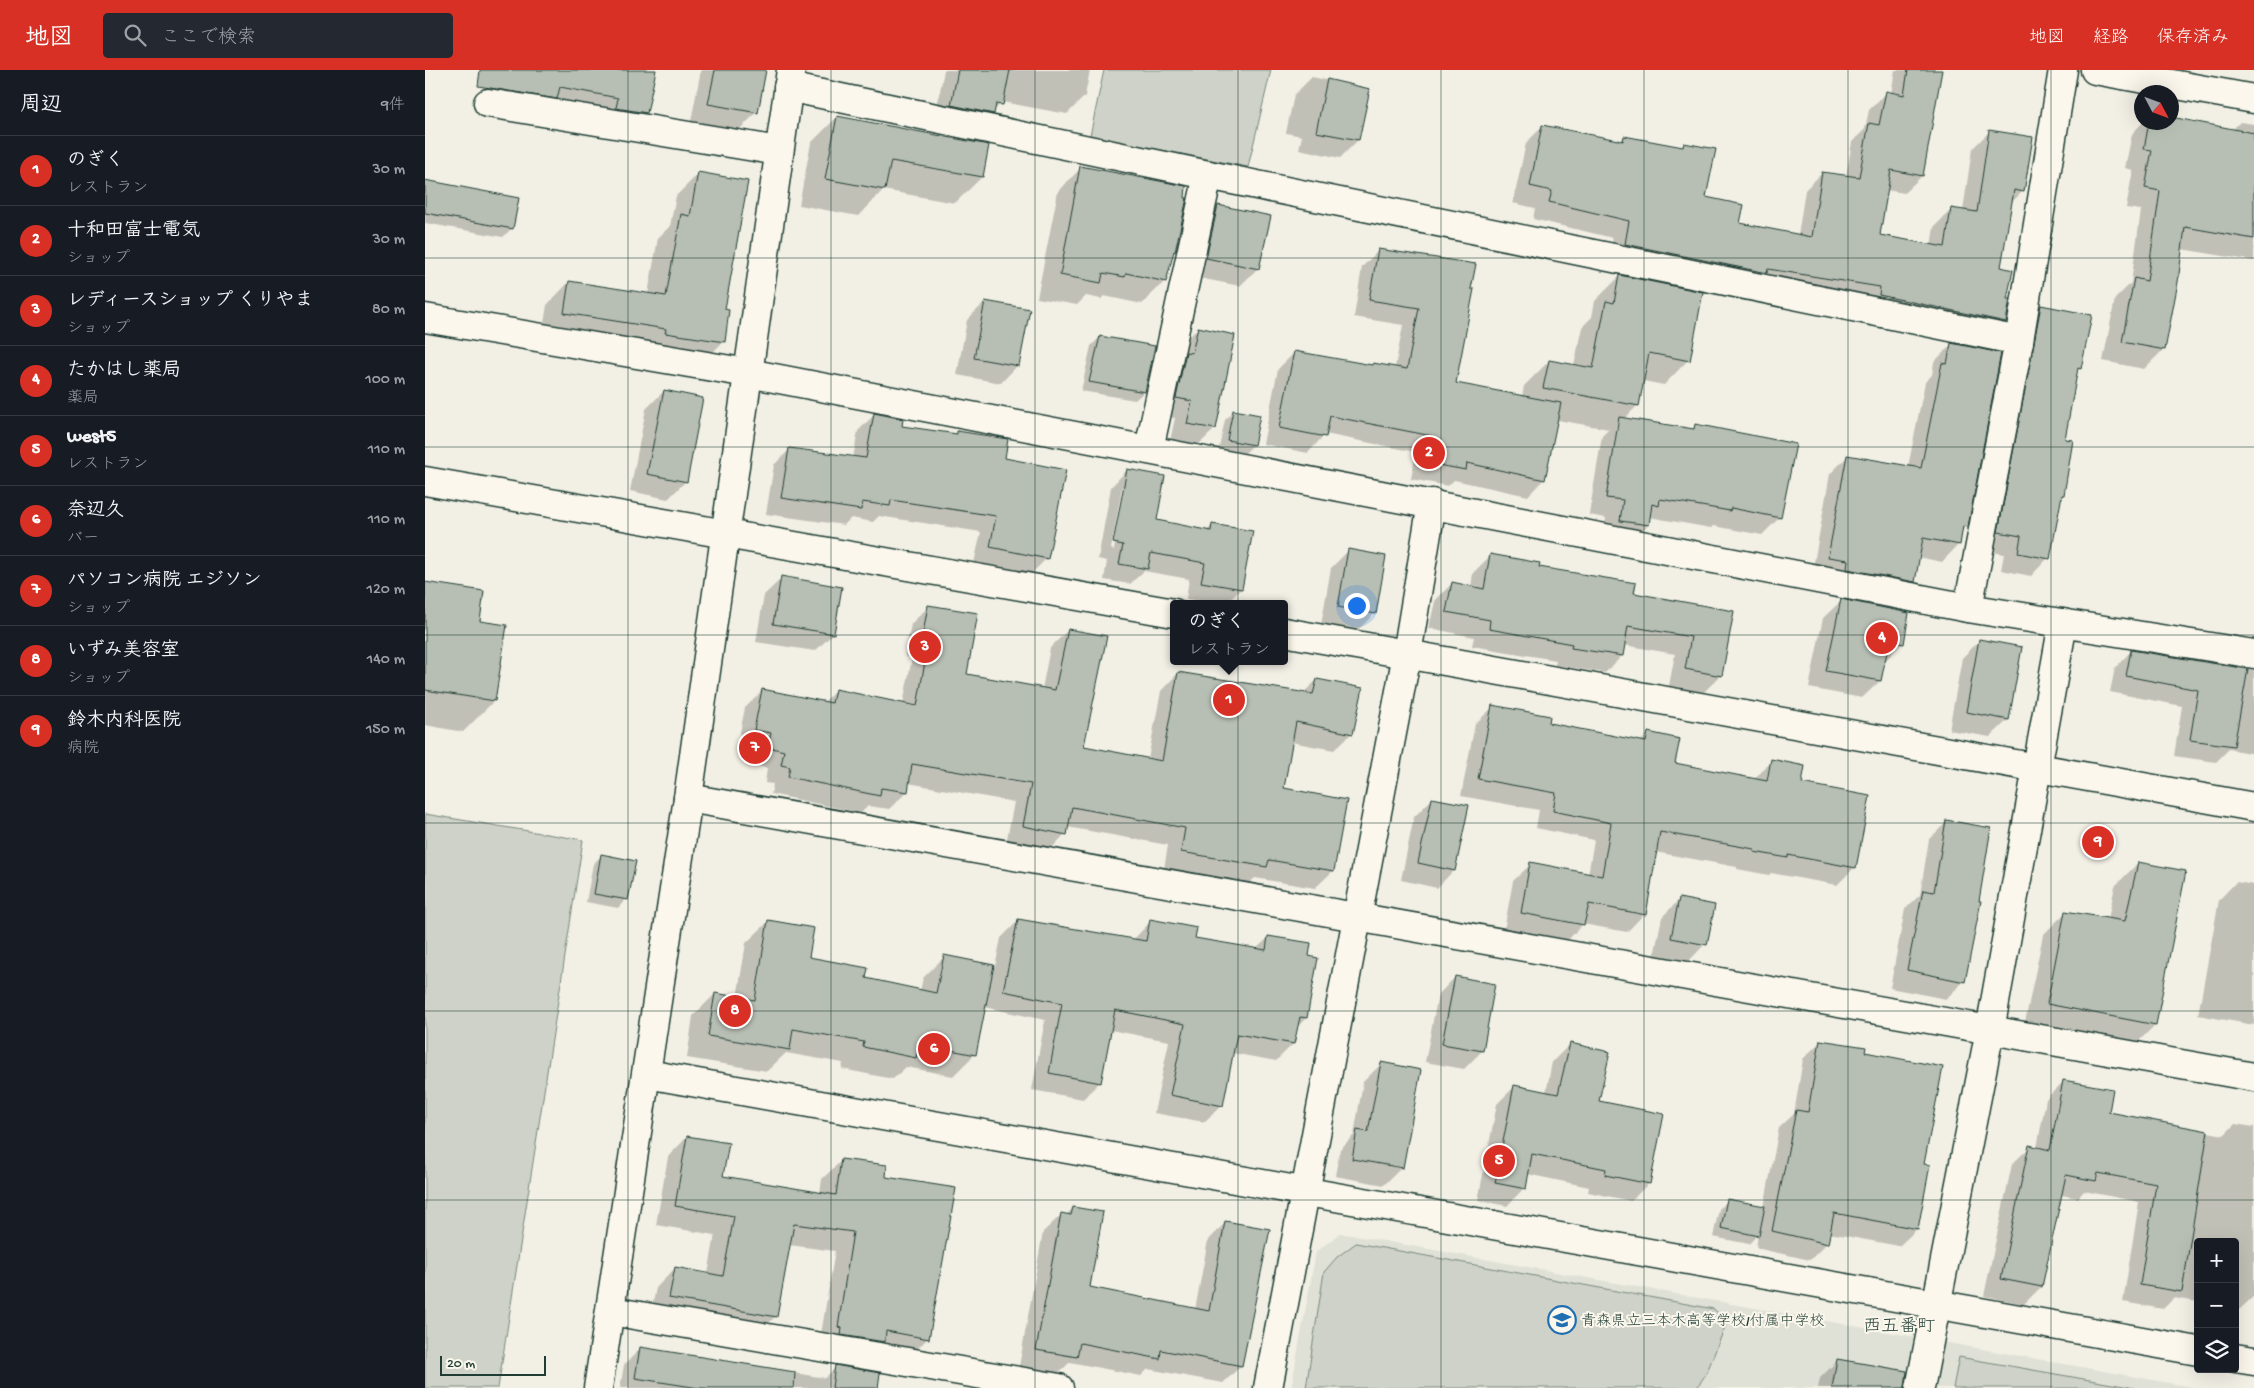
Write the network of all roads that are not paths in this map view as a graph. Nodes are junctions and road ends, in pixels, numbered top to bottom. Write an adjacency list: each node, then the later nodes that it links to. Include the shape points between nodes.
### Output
1 (2063, 70): 9 (street)
2 (2095, 70): 4 (street)
3 (790, 78): 6 (street); 7 (street)
4 (2254, 99)
5 (488, 104): 6 (street)
6 (779, 151): 10 (street)
7 (1208, 175): 9 (street); 11 (street)
8 (425, 318): 10 (street)
9 (2019, 341): 15 (street)
10 (748, 373): 11 (street); 14 (street)
11 (1149, 449): 13 (street)
12 (425, 481): 14 (street)
13 (1432, 503): 15 (street); 19 (street)
14 (725, 535): 16 (street); 22 (street)
15 (1968, 608): 17 (street)
16 (1170, 612)
17 (2063, 623): 20 (street); 21 (street)
18 (1288, 633): 19 (street)
19 (1407, 654): 21 (street); 24 (street)
20 (2254, 654)
21 (2037, 767): 23 (street); 25 (street)
22 (688, 798): 24 (street); 26 (street)
23 (2254, 807)
24 (1355, 918): 25 (street); 28 (street)
25 (1990, 1030): 27 (street); 29 (street)
26 (647, 1074): 28 (street); 30 (street)
27 (2254, 1077)
28 (1306, 1192): 29 (street); 36 (street)
29 (1936, 1304): 31 (street); 37 (street)
30 (611, 1310): 34 (street); 35 (street)
31 (2194, 1350)
32 (2239, 1359): 33 (street)
33 (2254, 1361)
34 (598, 1388)
35 (1059, 1388)
36 (1268, 1388)
37 (1920, 1388)

